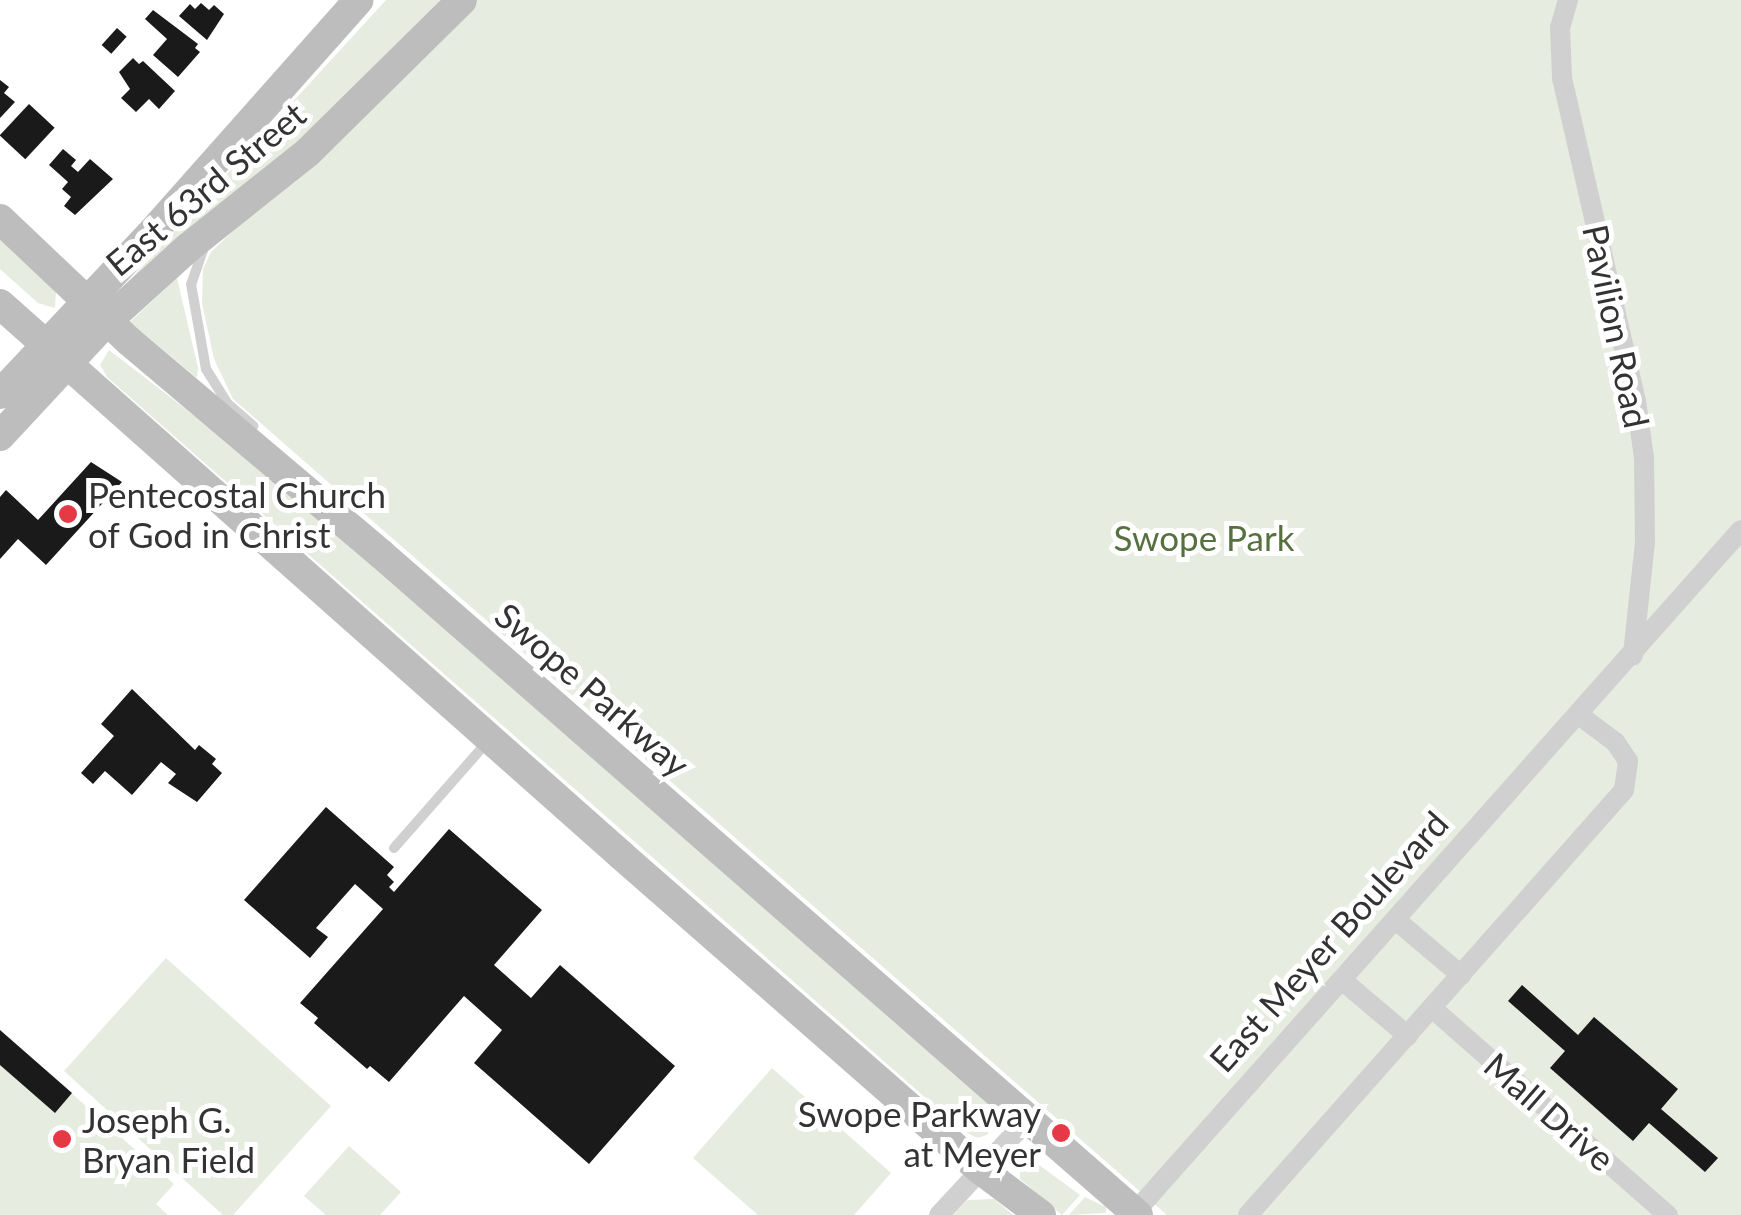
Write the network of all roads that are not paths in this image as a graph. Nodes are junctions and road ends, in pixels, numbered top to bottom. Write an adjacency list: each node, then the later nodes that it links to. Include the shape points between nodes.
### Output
1 (359, 0): 7 (main road, East 63rd Street)
2 (462, 0): 4 (main road, East 63rd Street)
3 (1568, 0): 13 (street, Pavilion Road, via 1560,28 1562,78 1644,458 1645,542)
4 (308, 152): 7 (main road, East 63rd Street); 12 (lane, via 198,256 191,284 202,353 227,404 331,498)
5 (0, 219): 7 (main road, Swope Parkway)
6 (0, 304): 8 (main road)
7 (97, 311): 8 (main road, East 63rd Street); 12 (main road, Swope Parkway)
8 (56, 354): 9 (main road, East 63rd Street); 10 (main road, East 63rd Street); 15 (main road)
9 (0, 394)
10 (0, 436)
11 (1741, 530): 13 (street, East Meyer Boulevard)
12 (380, 554): 22 (main road, Swope Parkway)
13 (1632, 655): 14 (street, East Meyer Boulevard)
14 (1579, 715): 17 (street, East Meyer Boulevard); 18 (street, via 1628,761 1624,790)
15 (491, 737): 16 (lane); 23 (main road)
16 (394, 848)
17 (1396, 921): 18 (street); 19 (street, East Meyer Boulevard)
18 (1461, 976): 20 (street)
19 (1344, 981): 21 (street); 24 (street, East Meyer Boulevard)
20 (1432, 1008): 21 (street); 28 (street, Mall Drive)
21 (1408, 1036): 27 (street)
22 (1029, 1118): 23 (street); 24 (main road, Swope Parkway)
23 (981, 1170): 25 (street); 26 (main road)
24 (1135, 1214)
25 (940, 1215)
26 (1041, 1215)
27 (1248, 1215)
28 (1668, 1215)

